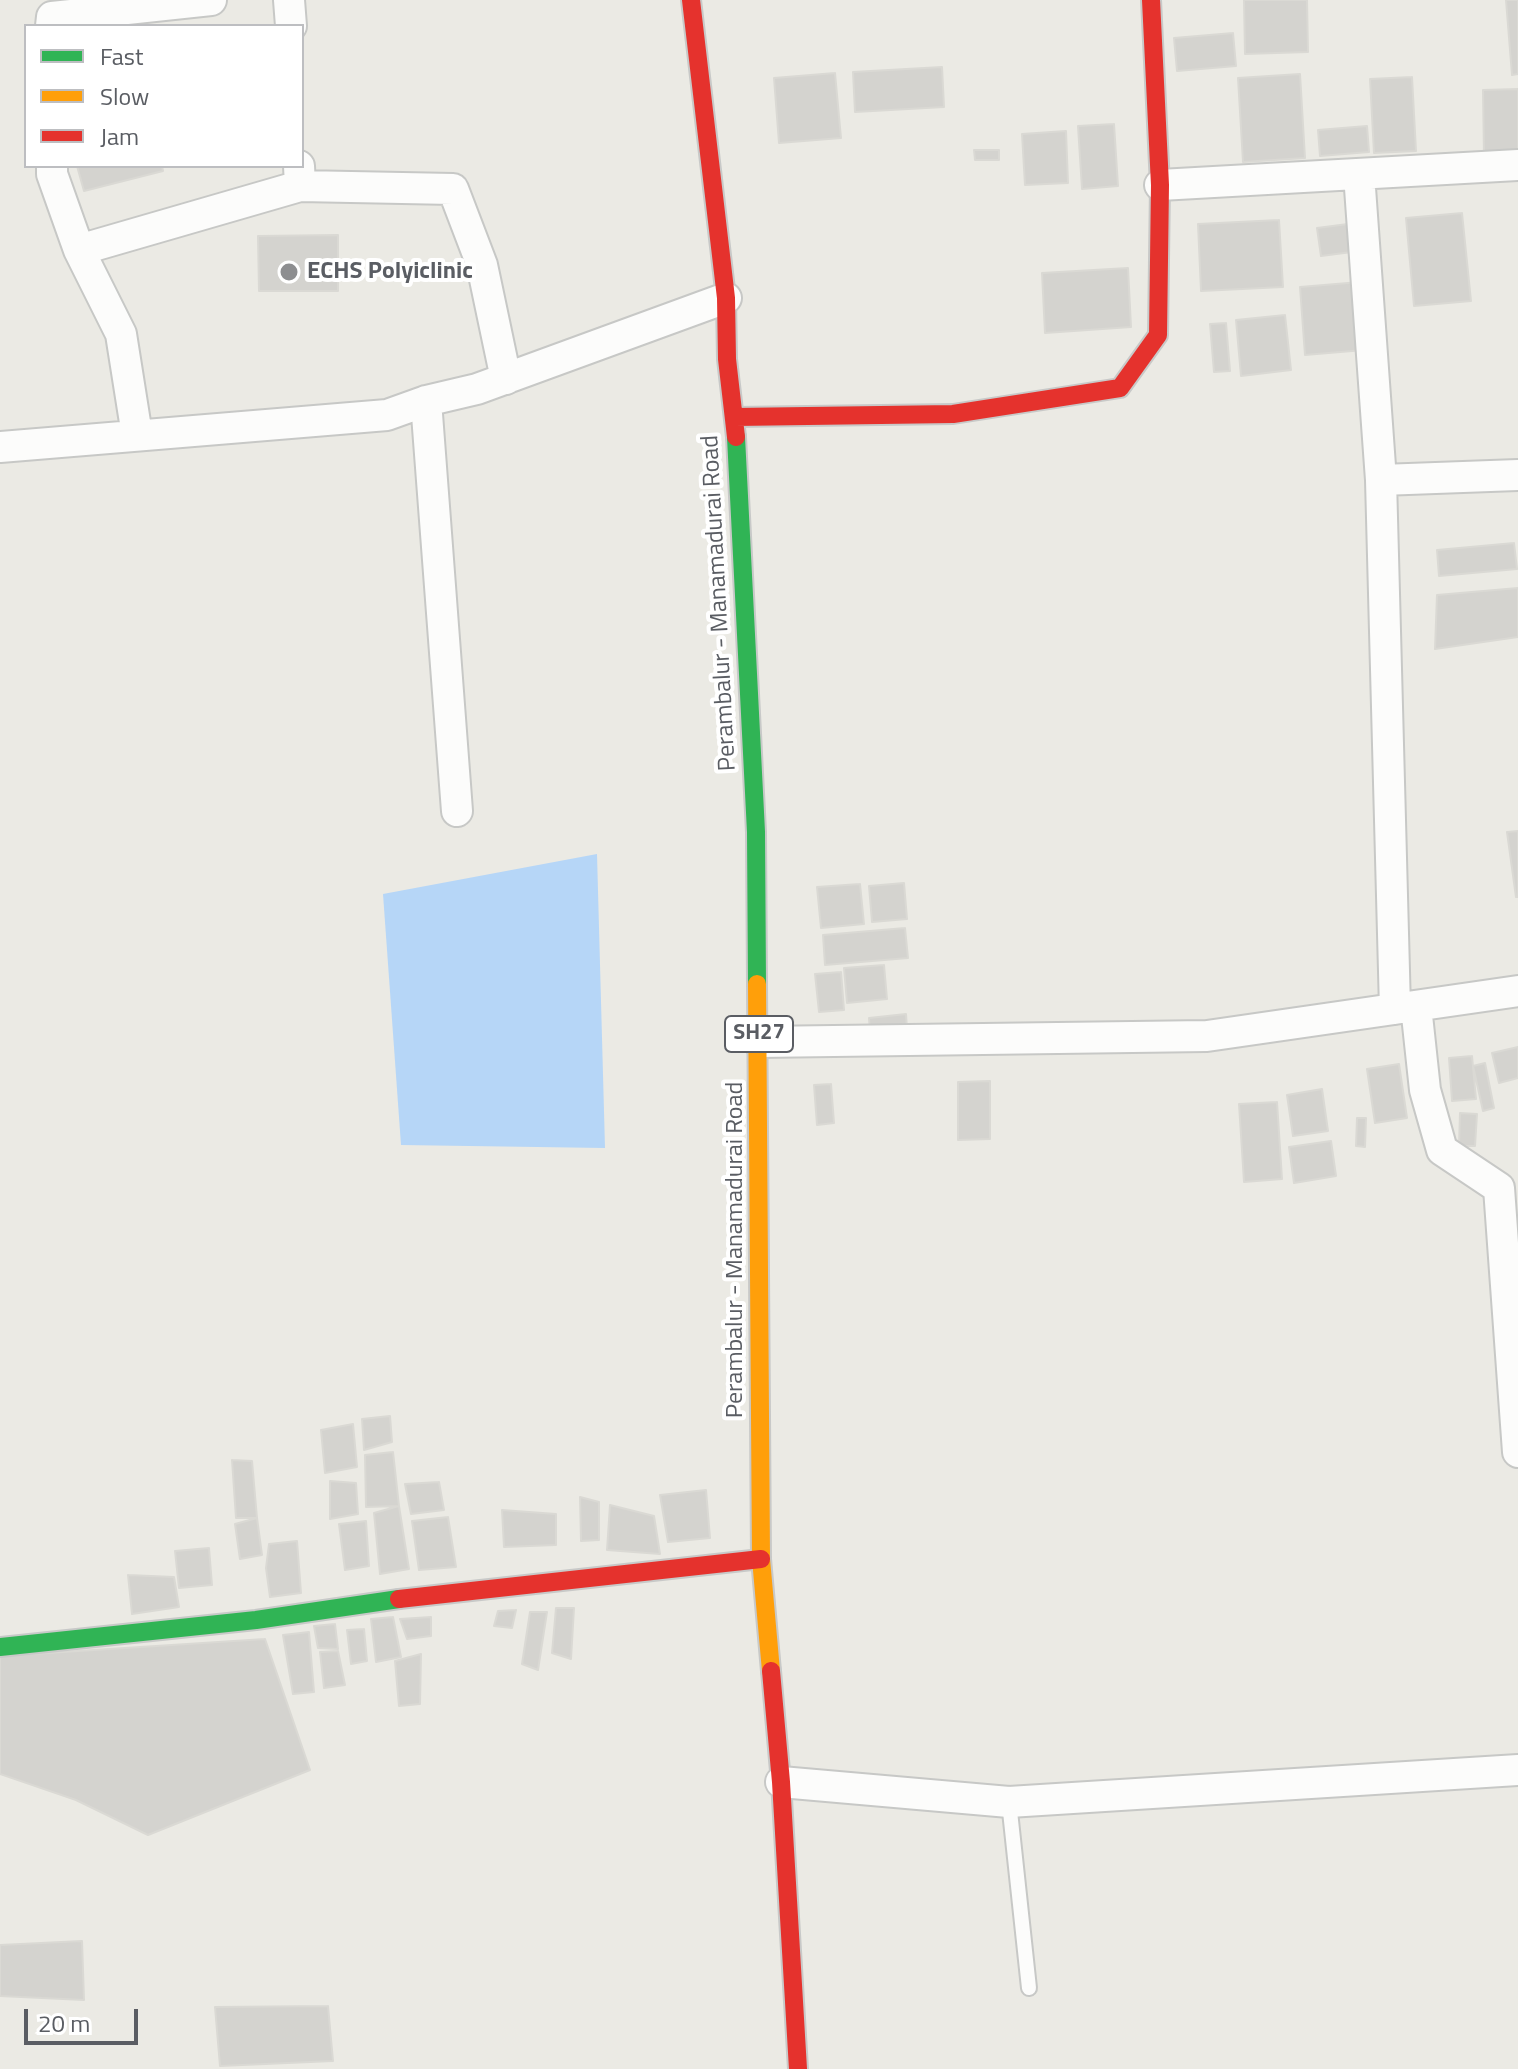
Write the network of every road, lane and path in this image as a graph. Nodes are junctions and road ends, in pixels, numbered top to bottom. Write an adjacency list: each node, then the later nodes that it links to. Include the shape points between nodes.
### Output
1 (211, 0): 5 (street, via 52,17)
2 (289, 0): 6 (street)
3 (691, 0): 13 (main road, Perambalur - Manamadurai Road / SH27)
4 (1151, 0): 11 (main road)
5 (51, 24)
6 (291, 24)
7 (1518, 165): 9 (street)
8 (52, 168): 12 (street)
9 (1359, 174): 11 (street); 20 (street)
10 (299, 176): 12 (street); 14 (street, via 453,189 482,265)
11 (1160, 185): 16 (main road, via 1158,335 1120,388 953,414)
12 (79, 250): 17 (street, via 121,334)
13 (726, 298): 14 (street); 16 (main road, Perambalur - Manamadurai Road / SH27)
14 (506, 379): 15 (street)
15 (426, 401): 17 (street, via 387,415); 21 (street)
16 (735, 417): 24 (main road, Perambalur - Manamadurai Road / SH27, via 755,817)
17 (137, 435): 18 (street)
18 (0, 447)
19 (1518, 475): 20 (street)
20 (1381, 480): 23 (street)
21 (457, 811)
22 (1518, 991): 23 (street)
23 (1405, 1007): 24 (street, via 1207,1036); 25 (street, via 1442,1150 1499,1188)
24 (759, 1042): 26 (main road, Perambalur - Manamadurai Road / SH27)
25 (1518, 1452)
26 (761, 1559): 27 (main road); 29 (main road, Perambalur - Manamadurai Road / SH27)
27 (0, 1647)
28 (1518, 1770): 30 (street)
29 (781, 1782): 30 (street); 32 (main road, Perambalur - Manamadurai Road / SH27)
30 (1009, 1802): 31 (lane)
31 (1029, 1988)
32 (798, 2069)

